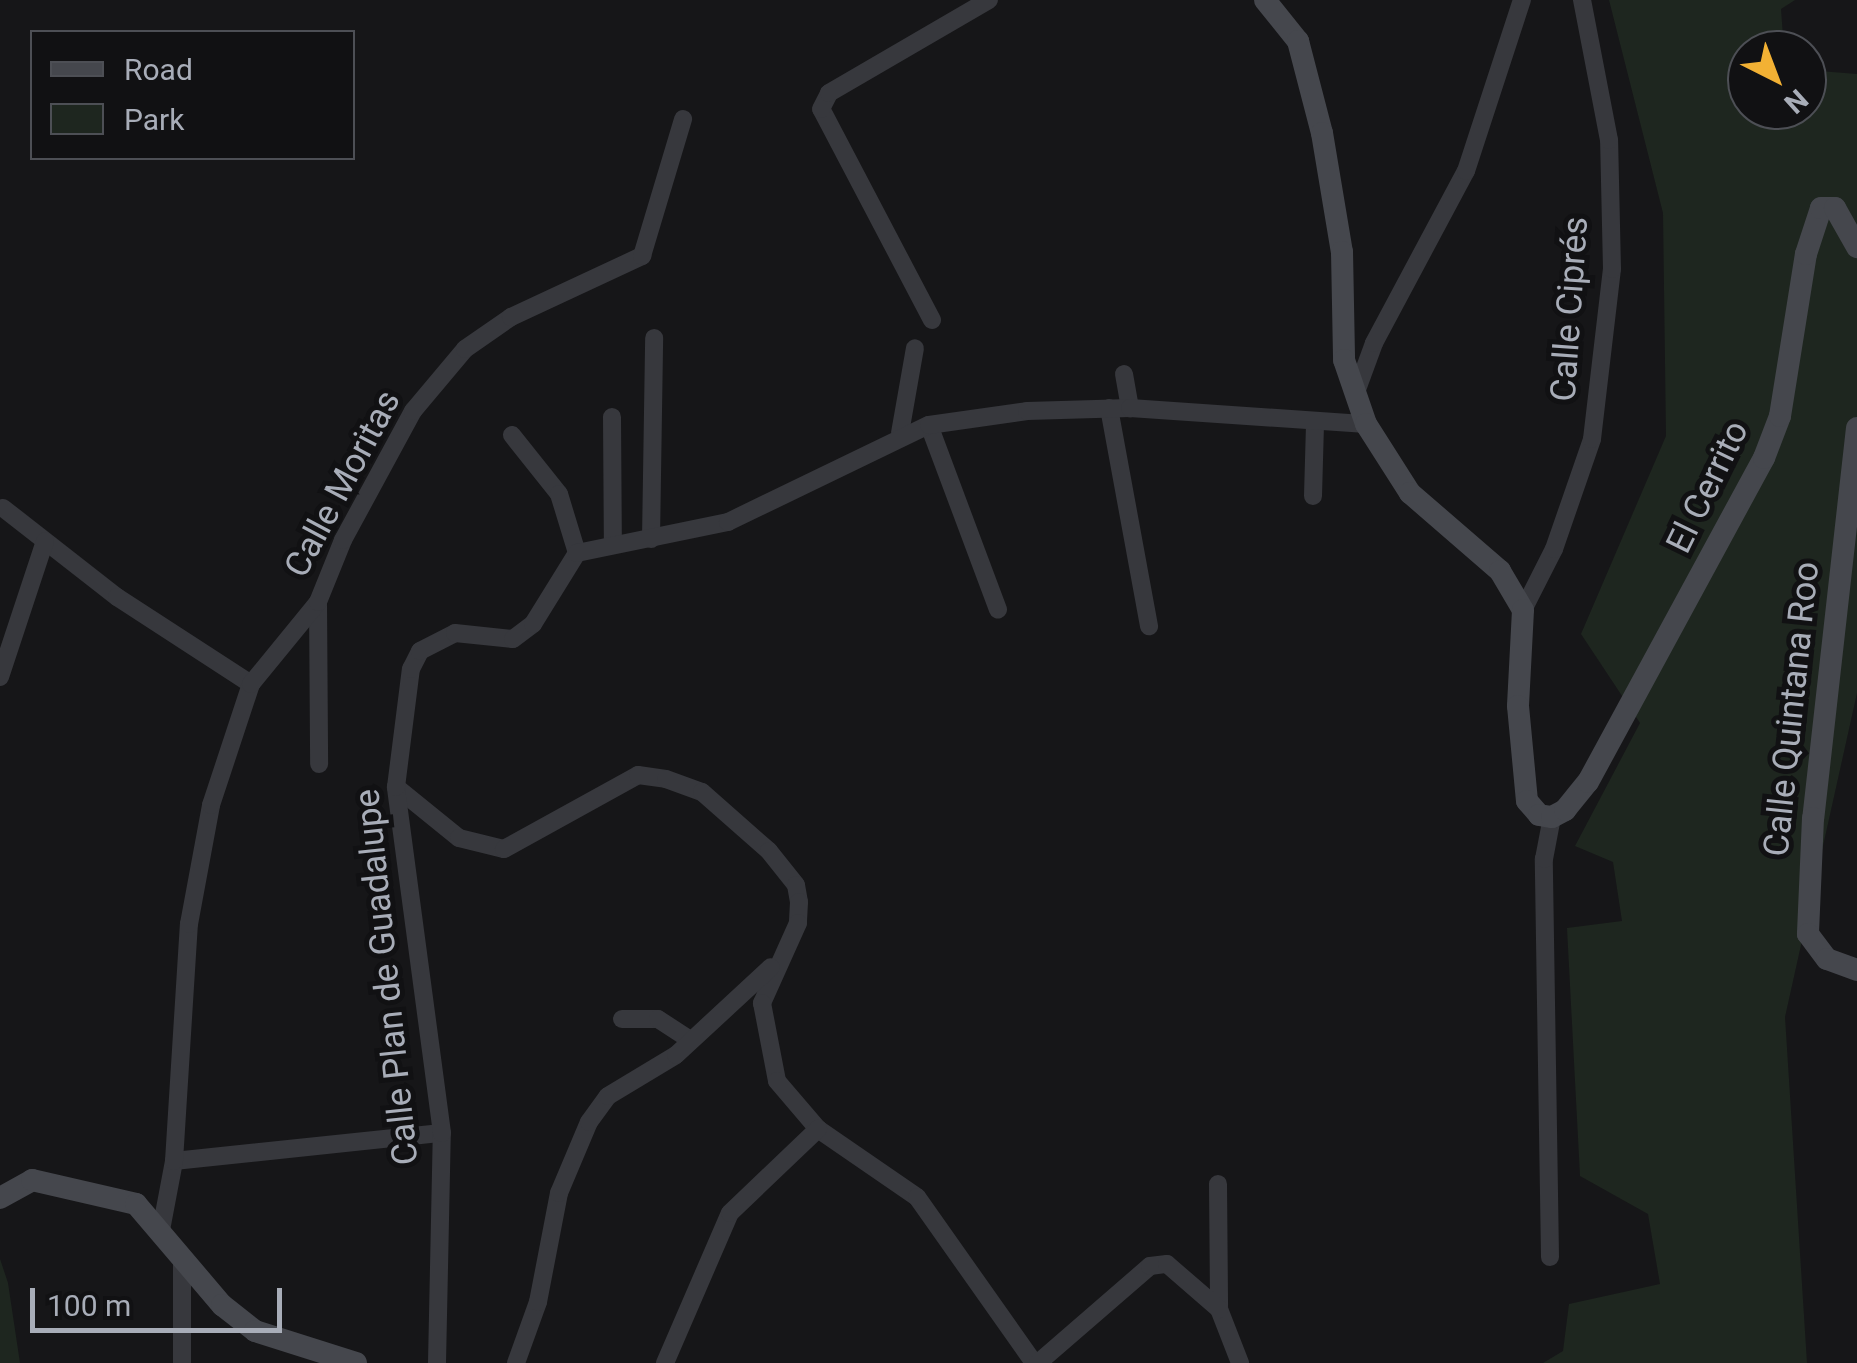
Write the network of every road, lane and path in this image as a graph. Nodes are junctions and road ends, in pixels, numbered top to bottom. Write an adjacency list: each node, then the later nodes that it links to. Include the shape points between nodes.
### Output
1 (989, 0): 7 (street, via 830,93 821,109)
2 (1265, 0): 11 (main road, via 1298,42 1322,133 1342,252 1344,360)
3 (1522, 0): 11 (street, via 1466,171 1374,343)
4 (1582, 0): 29 (street, Calle Ciprés, via 1608,140 1612,269 1592,439 1554,549)
5 (683, 119): 27 (street, Calle Moritas, via 642,256 511,317 465,349 413,412)
6 (1857, 247): 35 (main road, El Cerrito, via 1836,208 1821,208 1806,254 1780,416 1764,458 1588,782)
7 (932, 320)
8 (654, 338): 23 (street)
9 (915, 348): 19 (street)
10 (1124, 374): 13 (street)
11 (1356, 395): 17 (main road)
12 (1108, 408): 13 (street); 16 (street, via 1026,410); 30 (street)
13 (1130, 408): 15 (street)
14 (612, 417): 25 (street)
15 (1315, 423): 17 (street); 21 (street)
16 (929, 424): 19 (street); 28 (street)
17 (1366, 424): 29 (main road, via 1410,493 1500,572)
18 (1857, 428): 37 (main road, Calle Quintana Roo, via 1813,818 1808,934 1827,959)
19 (900, 433): 23 (street, via 742,516)
20 (512, 435): 26 (street, via 559,494)
21 (1313, 496)
22 (2, 508): 24 (street)
23 (651, 539): 25 (street)
24 (45, 540): 31 (street); 32 (street, via 118,598)
25 (613, 544): 26 (street)
26 (578, 553): 34 (street, Calle Plan de Guadalupe, via 524,634 444,635 420,651 411,669)
27 (318, 602): 32 (street, Calle Moritas); 33 (street)
28 (998, 610)
29 (1523, 610): 35 (main road, via 1518,706 1527,801)
30 (1149, 626)
31 (0, 677)
32 (251, 684): 42 (street, via 211,805 190,924)
33 (318, 764)
34 (396, 787): 36 (street, via 459,838 486,849 519,845 638,776 702,792 796,885 798,922); 41 (street, Calle Plan de Guadalupe)
35 (1552, 818): 46 (street, via 1544,860)
36 (778, 961): 39 (street); 40 (street, via 765,988 764,1032 777,1081)
37 (1857, 970)
38 (622, 1019): 39 (street, via 658,1019)
39 (690, 1040): 52 (street, via 667,1062 617,1089 589,1122 559,1193 538,1302)
40 (818, 1129): 53 (street, via 730,1213); 54 (street, via 918,1197)
41 (442, 1134): 42 (street); 51 (street, Calle Plan de Guadalupe)
42 (174, 1162): 45 (street)
43 (1218, 1184): 48 (street)
44 (0, 1198): 45 (main road, via 16,1183 60,1184 136,1204)
45 (161, 1230): 47 (main road)
46 (1550, 1257)
47 (182, 1261): 49 (street); 50 (main road, via 255,1331)
48 (1220, 1308): 54 (street, via 1167,1264 1150,1266); 55 (street)
49 (182, 1363)
50 (356, 1363)
51 (437, 1363)
52 (516, 1363)
53 (666, 1363)
54 (1036, 1363)
55 (1240, 1363)

